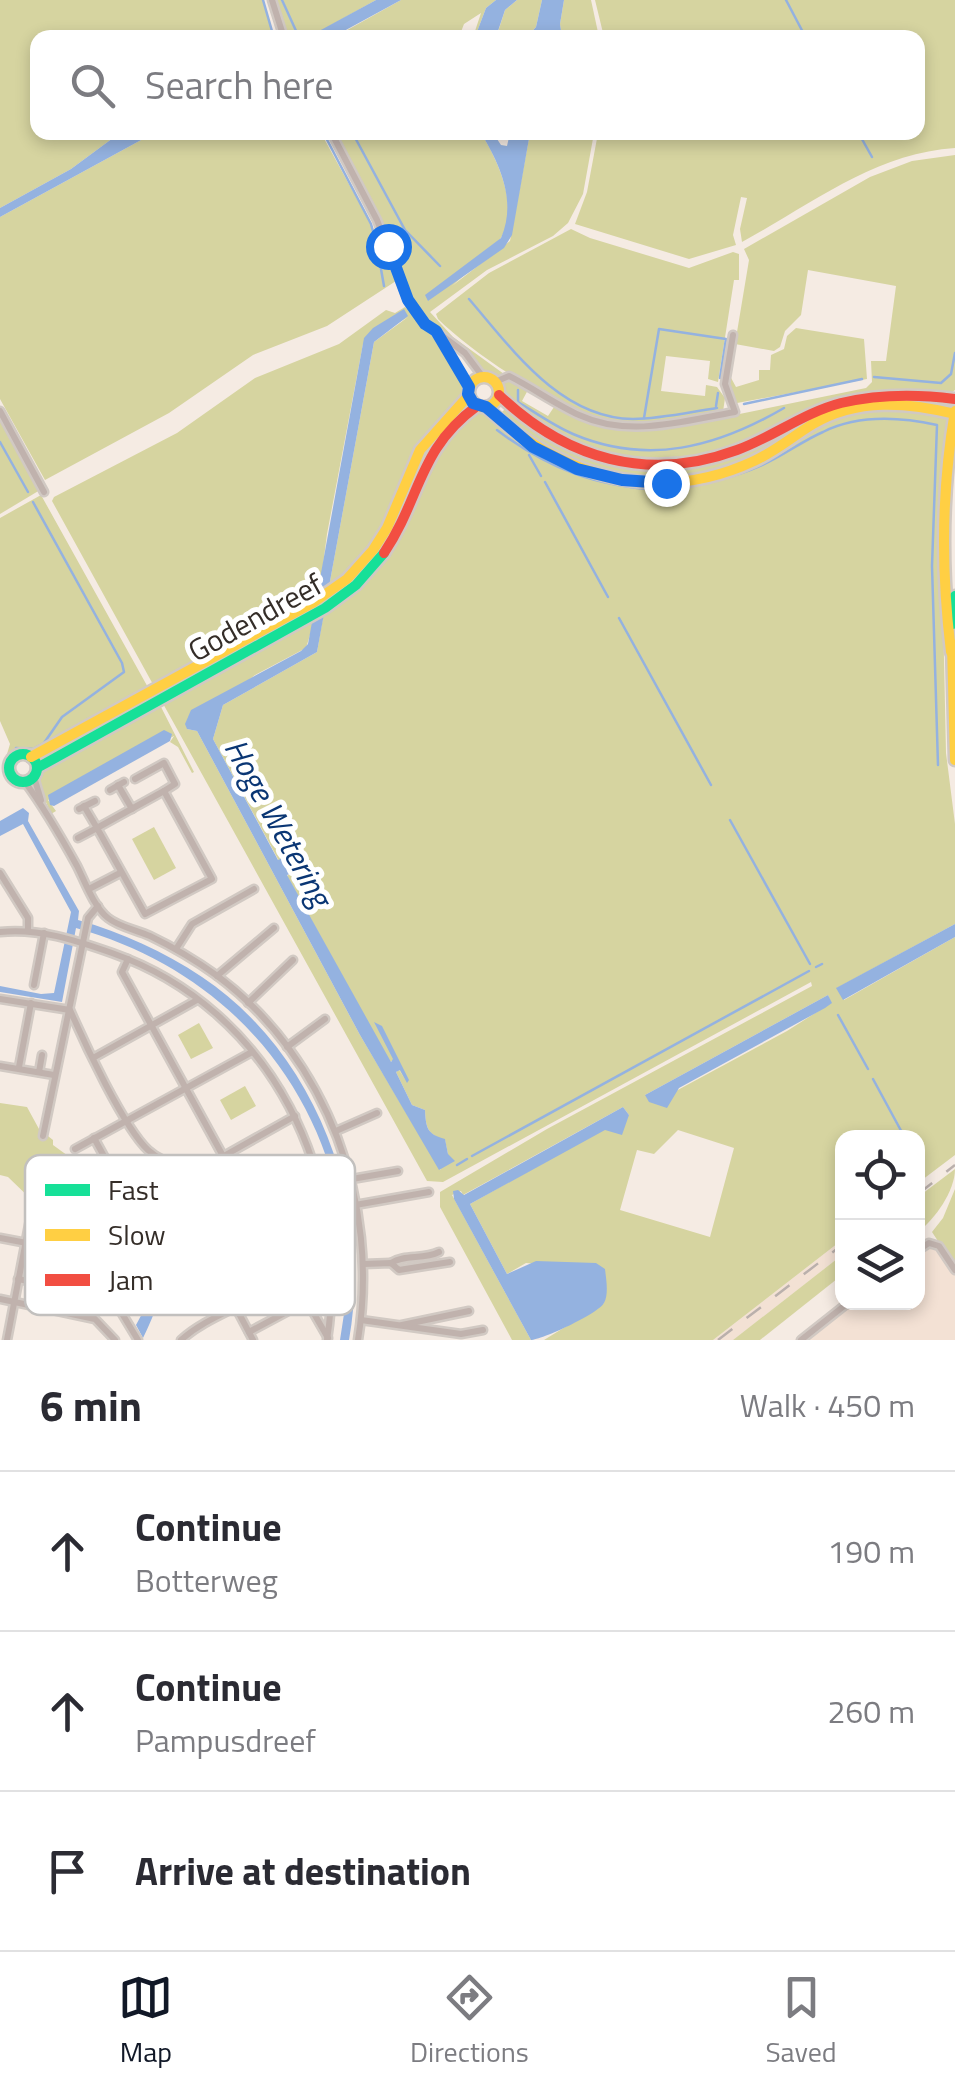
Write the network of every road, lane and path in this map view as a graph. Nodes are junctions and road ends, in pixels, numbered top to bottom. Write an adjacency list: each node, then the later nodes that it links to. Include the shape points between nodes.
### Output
1 (272, 0): 2 (street)
2 (281, 30)
3 (335, 140): 4 (street, via 408,300)
4 (436, 331): 6 (street); 8 (street)
5 (733, 335): 7 (street, via 725,384 735,412 646,427 609,426 509,376)
6 (483, 377): 7 (main road); 8 (main road)
7 (495, 382): 9 (main road)
8 (469, 391): 11 (main road); 17 (main road, Godendreef, via 420,450 374,550 347,579)
9 (499, 395): 10 (main road, via 536,428 579,451 664,466 718,457 808,414 861,399); 11 (main road)
10 (955, 400)
11 (482, 407): 13 (main road, via 558,461 605,477 656,483 742,466 848,409 896,404); 17 (main road, Godendreef, via 452,426 429,455 402,522 351,590)
12 (0, 411): 14 (street)
13 (955, 413): 16 (main road, via 942,557)
14 (44, 492)
15 (955, 596): 16 (main road)
16 (951, 652): 18 (main road)
17 (154, 696): 19 (main road, Godendreef)
18 (955, 760)
19 (19, 774): 29 (street)
20 (134, 779): 22 (street, via 164,763 175,784)
21 (110, 790): 24 (street, via 121,784)
22 (164, 791): 24 (street); 27 (street, via 212,879 145,914)
23 (95, 800): 25 (street, via 82,808)
24 (132, 809): 25 (street)
25 (96, 828): 26 (street); 27 (street)
26 (78, 838)
27 (120, 872): 29 (street)
28 (0, 873): 33 (street, via 28,918)
29 (89, 889): 31 (street)
30 (254, 889): 37 (street, via 192,924)
31 (98, 905): 36 (street); 37 (street, via 114,922)
32 (274, 928): 40 (street)
33 (28, 931): 34 (street); 35 (street)
34 (0, 932)
35 (44, 933): 36 (street); 41 (street)
36 (78, 942): 38 (street); 46 (street)
37 (176, 949): 40 (street)
38 (128, 959): 43 (street); 48 (street, via 122,972)
39 (292, 960): 45 (street)
40 (217, 976): 45 (street)
41 (34, 985)
42 (0, 999): 44 (street)
43 (198, 1000): 48 (street); 50 (street)
44 (31, 1003): 46 (street); 54 (street)
45 (248, 1003): 49 (street)
46 (70, 1010): 52 (street); 56 (street)
47 (325, 1019): 49 (street)
48 (152, 1026): 52 (street); 57 (street)
49 (287, 1047): 61 (street)
50 (252, 1052): 57 (street); 59 (street)
51 (42, 1055): 55 (street)
52 (94, 1058): 60 (street)
53 (0, 1066): 54 (street)
54 (19, 1068): 55 (street)
55 (39, 1072): 56 (street)
56 (54, 1075): 62 (street)
57 (186, 1088): 60 (street); 67 (street)
58 (377, 1113): 61 (street)
59 (295, 1116): 68 (street); 69 (street)
60 (128, 1120): 63 (street); 66 (street)
61 (336, 1131): 70 (street)
62 (44, 1136)
63 (94, 1138): 64 (street); 65 (street)
64 (74, 1149)
65 (103, 1155)
66 (155, 1155)
67 (222, 1155)
68 (225, 1155)
69 (311, 1155)
70 (344, 1155)
71 (398, 1171): 72 (street)
72 (355, 1179)
73 (430, 1192): 74 (street)
74 (355, 1204)
75 (355, 1210): 82 (street)
76 (0, 1238): 77 (street)
77 (25, 1242): 84 (street)
78 (925, 1246): 83 (street, via 939,1246)
79 (438, 1252): 81 (street)
80 (450, 1262): 81 (street, via 399,1270)
81 (391, 1263): 82 (street)
82 (364, 1264): 96 (street)
83 (955, 1270)
84 (18, 1279): 85 (street); 86 (street)
85 (25, 1280)
86 (15, 1297): 87 (street); 88 (street); 101 (street)
87 (0, 1299)
88 (25, 1300)
89 (470, 1310): 97 (street)
90 (839, 1310): 106 (street)
91 (84, 1315): 102 (street)
92 (124, 1315): 103 (street)
93 (215, 1315): 104 (street)
94 (285, 1315): 99 (street)
95 (315, 1315): 100 (street)
96 (361, 1320): 97 (street); 105 (street)
97 (401, 1325): 98 (street, via 472,1335)
98 (483, 1330)
99 (251, 1336)
100 (328, 1339)
101 (7, 1340)
102 (115, 1340)
103 (138, 1340)
104 (181, 1340)
105 (358, 1340)
106 (801, 1340)

